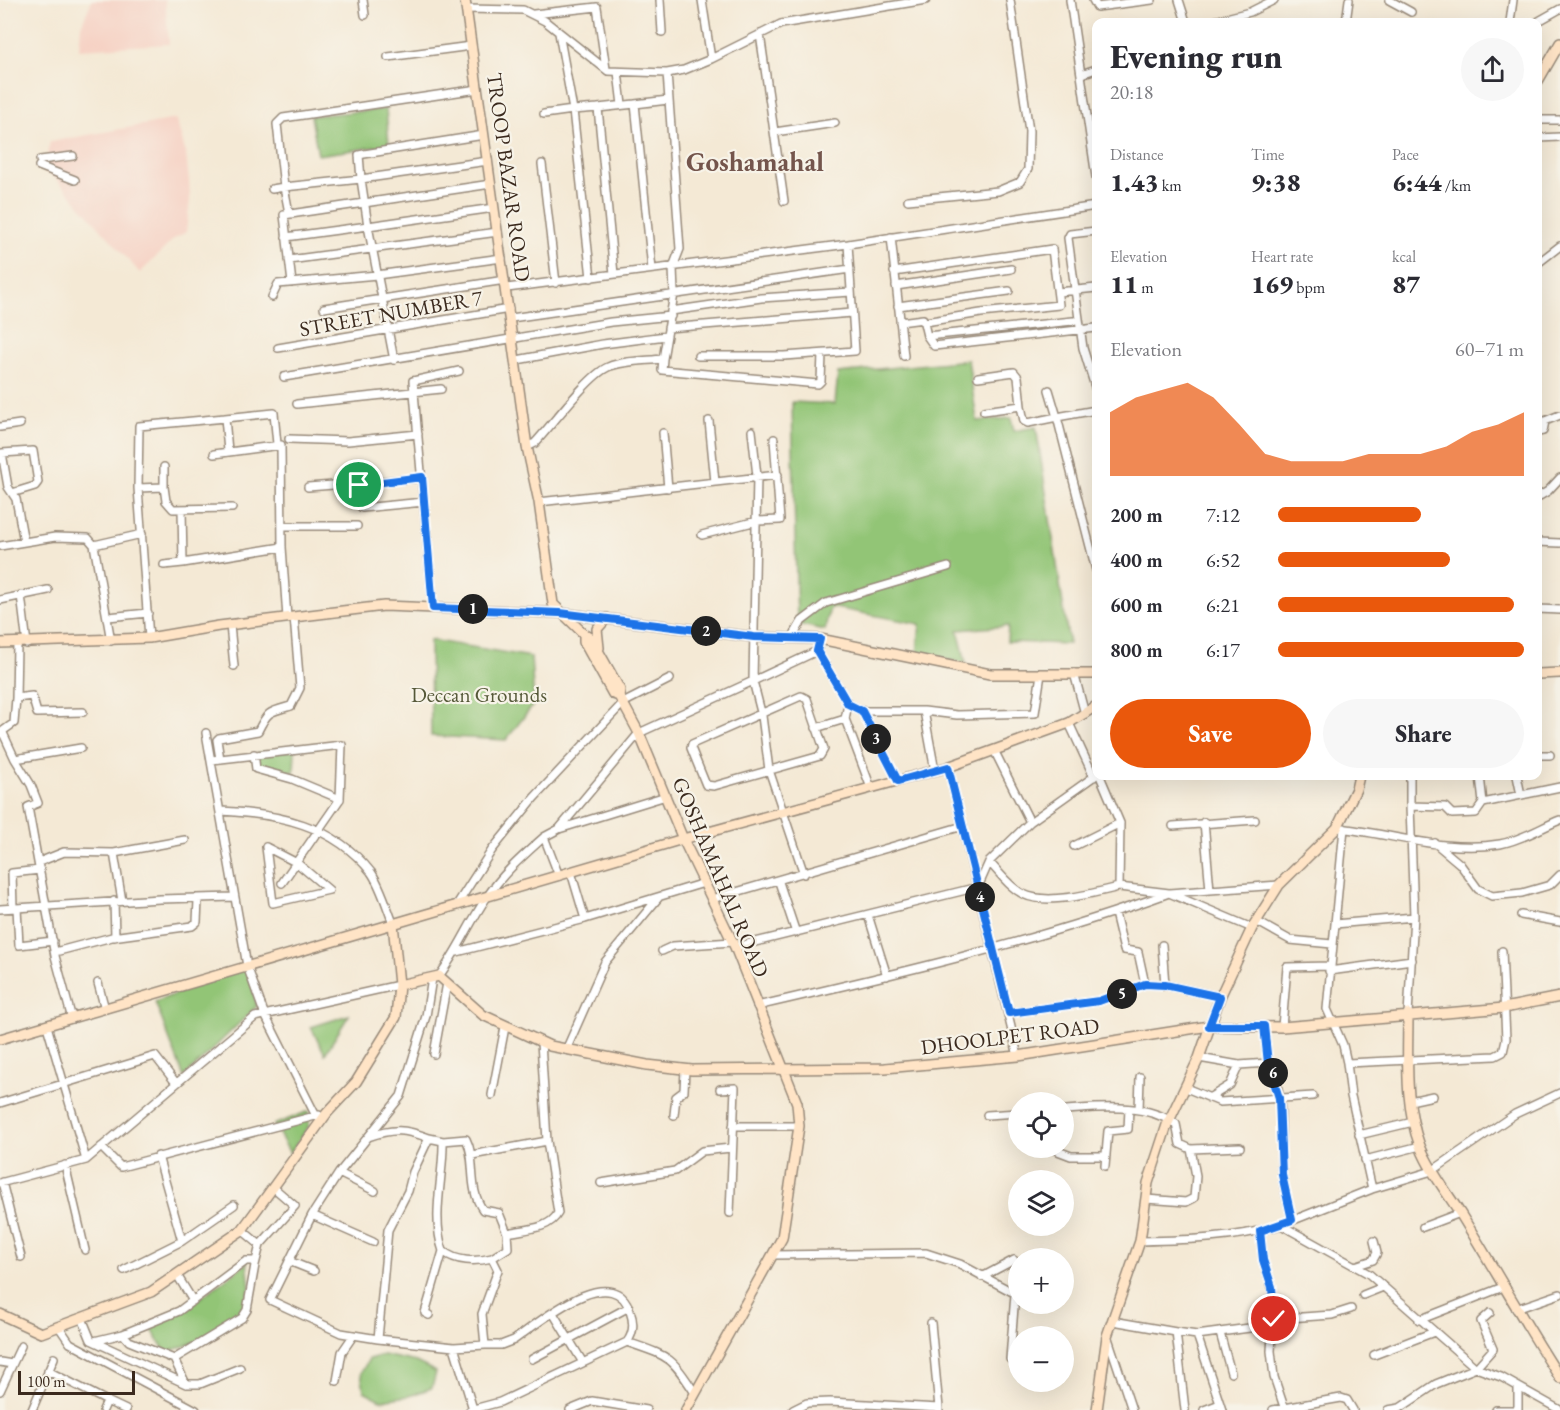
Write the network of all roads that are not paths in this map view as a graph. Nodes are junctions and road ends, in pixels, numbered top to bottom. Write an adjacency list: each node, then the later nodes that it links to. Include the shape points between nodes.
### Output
1 (363, 0): 19 (street)
2 (660, 0): 26 (street)
3 (702, 0): 31 (street)
4 (926, 0): 27 (street, via 781,24)
5 (1010, 0): 61 (street, via 1029,131 1028,170 1020,182 998,192)
6 (1070, 0): 36 (street)
7 (1093, 0): 8 (street, via 1097,7)
8 (1152, 0)
9 (1179, 0): 20 (street)
10 (1274, 0): 21 (street)
11 (1349, 0): 22 (street)
12 (1389, 0): 17 (street)
13 (1513, 0): 23 (street)
14 (466, 4): 18 (street); 29 (street, TROOP BAZAR ROAD)
15 (597, 4): 18 (street); 32 (street)
16 (1560, 9): 24 (street)
17 (1410, 12)
18 (534, 14): 25 (street)
19 (365, 15)
20 (1185, 18)
21 (1226, 18)
22 (1347, 18)
23 (1511, 18)
24 (1542, 19)
25 (558, 32): 32 (street); 43 (street)
26 (662, 32)
27 (760, 34): 31 (street); 48 (street)
28 (1560, 44): 37 (street)
29 (471, 46): 30 (street); 38 (street, TROOP BAZAR ROAD)
30 (388, 57)
31 (711, 59): 35 (street)
32 (606, 69): 34 (street)
33 (1092, 70): 36 (street)
34 (618, 72): 35 (street); 41 (street)
35 (667, 73): 39 (street)
36 (1081, 74): 52 (street)
37 (1542, 74)
38 (478, 89): 49 (street, TROOP BAZAR ROAD); 59 (street, via 284,118 278,124)
39 (668, 100): 40 (street); 78 (street, via 680,229 680,249)
40 (635, 104): 41 (street); 79 (street)
41 (622, 105): 42 (street)
42 (598, 108): 43 (street); 83 (street)
43 (573, 111): 44 (street); 85 (street)
44 (544, 114)
45 (1542, 120): 46 (street)
46 (1560, 120)
47 (835, 123): 48 (street)
48 (775, 132): 62 (street)
49 (484, 135): 54 (street, TROOP BAZAR ROAD); 56 (street, via 364,153 358,160)
50 (1560, 137): 51 (street)
51 (1542, 138)
52 (1092, 150)
53 (73, 156): 57 (street, via 40,163)
54 (488, 161): 56 (street); 58 (street, TROOP BAZAR ROAD)
55 (542, 164): 87 (street)
56 (361, 179): 59 (street); 63 (street)
57 (75, 180)
58 (491, 184): 63 (street); 65 (street, TROOP BAZAR ROAD)
59 (284, 187): 60 (street); 66 (street)
60 (272, 189)
61 (908, 200)
62 (784, 201)
63 (366, 202): 66 (street); 67 (street)
64 (1092, 207): 71 (street)
65 (494, 208): 67 (street); 68 (street, TROOP BAZAR ROAD)
66 (289, 213): 70 (street, via 283,216)
67 (368, 226): 70 (street); 74 (street)
68 (498, 232): 74 (street); 75 (street, TROOP BAZAR ROAD)
69 (1092, 232): 92 (street, via 1069,235)
70 (286, 237): 76 (street)
71 (891, 237): 72 (street); 82 (street)
72 (848, 244): 78 (street); 80 (street)
73 (1560, 246): 77 (street)
74 (372, 249): 76 (street); 84 (street)
75 (502, 258): 84 (street); 88 (street, TROOP BAZAR ROAD)
76 (289, 260): 86 (street)
77 (1542, 260)
78 (674, 267): 79 (street); 95 (street)
79 (652, 269): 83 (street)
80 (850, 269): 93 (street); 95 (street, STREET NUMBER 7)
81 (1011, 269): 89 (street)
82 (894, 272): 89 (street); 94 (street, via 1052,249)
83 (614, 274): 85 (street)
84 (377, 275): 86 (street); 97 (street)
85 (591, 278): 87 (street)
86 (292, 283): 96 (street, via 278,284)
87 (556, 283): 88 (street)
88 (506, 284): 97 (street); 102 (street, TROOP BAZAR ROAD)
89 (896, 286): 98 (street)
90 (1092, 289): 92 (street)
91 (1010, 291): 98 (street)
92 (1076, 291): 94 (street); 107 (street)
93 (851, 292): 100 (street, via 761,298); 101 (street)
94 (1058, 292): 105 (street, via 1059,306)
95 (674, 294): 100 (street); 102 (street, STREET NUMBER 7)
96 (272, 297)
97 (382, 299): 99 (street); 108 (street)
98 (898, 306): 104 (street)
99 (324, 308)
100 (671, 313): 109 (street); 111 (street)
101 (852, 313): 109 (street); 113 (street, via 855,351)
102 (510, 314): 108 (street, STREET NUMBER 7); 111 (street, TROOP BAZAR ROAD)
103 (1073, 321): 110 (street)
104 (900, 322): 105 (street, via 920,318); 115 (street)
105 (925, 322): 110 (street)
106 (1092, 328): 107 (street)
107 (1080, 330): 110 (street, via 934,346); 120 (street)
108 (388, 331): 112 (street, STREET NUMBER 7); 117 (street)
109 (667, 332): 116 (street); 118 (street)
110 (927, 336)
111 (513, 340): 117 (street); 118 (street, TROOP BAZAR ROAD)
112 (278, 348)
113 (822, 354): 114 (street); 116 (street, via 818,384 662,370)
114 (698, 356)
115 (904, 356)
116 (663, 359): 143 (street, via 609,367 595,375 535,443)
117 (394, 360): 121 (street)
118 (517, 360): 143 (street)
119 (459, 372): 125 (street, via 414,379)
120 (1092, 375)
121 (284, 377)
122 (978, 377): 127 (street, via 1014,372)
123 (441, 389): 125 (street)
124 (1049, 390): 131 (street)
125 (414, 392): 126 (street); 139 (street)
126 (297, 404)
127 (1021, 406): 128 (street); 131 (street, via 1023,421 1028,423)
128 (984, 411)
129 (1092, 411): 131 (street)
130 (1560, 415): 137 (street, via 1545,421)
131 (1057, 417): 174 (street)
132 (225, 418): 142 (street, via 274,413); 144 (street); 154 (street, via 139,426)
133 (709, 421): 151 (street)
134 (21, 424): 135 (street)
135 (0, 427)
136 (752, 431): 148 (street)
137 (1542, 431)
138 (663, 433): 155 (street)
139 (418, 434): 141 (street, via 348,441); 149 (street)
140 (774, 438): 147 (street)
141 (289, 439)
142 (277, 444): 144 (street); 164 (street, via 281,445 284,469)
143 (527, 447): 159 (street)
144 (228, 451): 145 (street)
145 (213, 454)
146 (164, 468): 152 (street)
147 (778, 475): 148 (street); 163 (street, via 780,520)
148 (757, 476): 151 (street); 163 (street)
149 (422, 477): 153 (street); 158 (street)
150 (1560, 478): 157 (street)
151 (715, 482): 155 (street)
152 (164, 487): 154 (street); 162 (street, via 168,507)
153 (308, 487)
154 (138, 488): 166 (street)
155 (668, 488): 159 (street)
156 (12, 493): 156 (street, via 6,482 2,453 33,451 38,482); 168 (street)
157 (1542, 495)
158 (424, 502): 161 (street); 181 (street)
159 (539, 502): 185 (street, via 553,604)
160 (232, 508): 162 (street)
161 (362, 508)
162 (182, 509): 175 (street)
163 (757, 521): 167 (street); 191 (street)
164 (282, 526): 165 (street); 173 (street)
165 (357, 526)
166 (142, 534): 171 (street); 184 (street)
167 (702, 535)
168 (24, 542): 171 (street, via 78,536 88,538); 172 (street)
169 (1542, 542): 170 (street)
170 (1560, 543)
171 (94, 545): 186 (street)
172 (0, 546)
173 (282, 547): 175 (street); 187 (street)
174 (1092, 555)
175 (183, 563): 176 (street)
176 (164, 565)
177 (948, 567): 193 (street, via 826,603 802,621)
178 (48, 590): 179 (street)
179 (21, 595): 180 (street); 197 (street)
180 (0, 600)
181 (433, 608): 185 (street); 187 (street, via 384,606)
182 (1542, 609): 183 (street)
183 (1560, 609)
184 (148, 613): 186 (street); 192 (street)
185 (560, 613): 188 (street); 190 (street, GOSHAMAHAL ROAD)
186 (108, 617): 195 (street)
187 (290, 618): 189 (street); 229 (street, via 300,688 291,706 269,712 258,731 219,738)
188 (607, 618): 191 (street); 199 (street, via 597,629)
189 (230, 625): 192 (street); 200 (street)
190 (584, 634): 199 (street, via 591,638); 209 (street, GOSHAMAHAL ROAD, via 584,642 613,694)
191 (754, 637): 193 (street); 207 (street)
192 (149, 638): 195 (street)
193 (792, 638): 194 (street)
194 (820, 639): 198 (street); 203 (street, via 990,674)
195 (111, 640): 197 (street)
196 (0, 643): 197 (street)
197 (22, 644): 208 (street)
198 (817, 651): 207 (street); 210 (street)
199 (602, 658): 209 (street, via 620,690)
200 (234, 666)
201 (1074, 673): 203 (street); 204 (street); 215 (street)
202 (1560, 673): 205 (street)
203 (1041, 674): 213 (street, via 1035,713 957,715)
204 (1092, 674)
205 (1542, 674)
206 (670, 679): 209 (street)
207 (753, 681): 216 (street); 222 (street)
208 (16, 698): 214 (street, via 32,696 37,713); 220 (street, via 14,723)
209 (621, 700): 222 (street, GOSHAMAHAL ROAD); 290 (street, via 507,830)
210 (848, 704): 212 (street); 217 (street)
211 (1092, 709): 215 (street)
212 (862, 711): 213 (street); 240 (street)
213 (924, 711): 233 (street)
214 (83, 712)
215 (1085, 714): 218 (street)
216 (762, 716): 219 (street, via 804,697); 232 (street); 232 (street, via 695,742 691,748 709,787)
217 (845, 719): 219 (street); 242 (street)
218 (1069, 723): 224 (street); 231 (street)
219 (816, 728): 232 (street, via 824,749 820,756)
220 (2, 733): 228 (street)
221 (206, 733): 229 (street)
222 (639, 733): 244 (street, GOSHAMAHAL ROAD); 259 (street)
223 (81, 748): 228 (street)
224 (994, 750): 230 (street); 252 (street)
225 (254, 754): 229 (street); 245 (street, via 256,769); 245 (street, via 342,745)
226 (1542, 755): 227 (street)
227 (1550, 755)
228 (15, 759): 267 (street, via 38,803 28,807)
229 (216, 760): 248 (street)
230 (948, 767): 233 (street); 255 (street)
231 (1092, 767)
232 (769, 770): 249 (street)
233 (935, 771): 240 (street)
234 (1092, 779): 252 (street)
235 (1099, 780): 254 (street)
236 (1358, 780): 257 (street)
237 (1410, 780): 247 (street)
238 (1480, 780): 246 (street)
239 (1517, 780): 243 (street)
240 (898, 781): 242 (street)
241 (1560, 787): 243 (street)
242 (872, 788): 249 (street)
243 (1521, 795): 246 (street)
244 (666, 796): 259 (street); 261 (street, GOSHAMAHAL ROAD)
245 (340, 799): 258 (street)
246 (1483, 803): 247 (street, via 1478,812 1452,814 1445,807)
247 (1410, 806): 262 (street)
248 (221, 811): 258 (street, via 260,813); 284 (street)
249 (782, 812): 261 (street); 272 (street)
250 (1255, 819): 253 (street)
251 (1560, 820): 264 (street, via 1521,839 1498,844)
252 (1030, 822): 268 (street)
253 (1204, 822): 256 (street); 281 (street)
254 (1120, 823): 265 (street); 280 (street)
255 (963, 826): 272 (street); 279 (street)
256 (1173, 826)
257 (1340, 828): 262 (street); 278 (street); 300 (street)
258 (318, 829): 269 (street); 299 (street, via 372,873)
259 (559, 829): 260 (street)
260 (544, 837): 274 (street); 285 (street, via 508,869)
261 (682, 839): 271 (street); 277 (street, GOSHAMAHAL ROAD)
262 (1410, 839): 264 (street); 296 (street)
263 (185, 840): 266 (street)
264 (1435, 843): 273 (street, via 1460,864 1478,889 1492,896 1522,894 1550,885)
265 (1074, 846)
266 (114, 853): 267 (street, via 64,852); 288 (street)
267 (39, 862): 270 (street)
268 (989, 862): 279 (street); 280 (street, via 1025,895 1041,898 1089,894)
269 (297, 863): 269 (street, via 266,847 273,903 329,890); 276 (street)
270 (40, 870): 289 (street); 291 (street, via 12,873)
271 (571, 872): 274 (street); 297 (street)
272 (804, 874): 275 (street)
273 (1560, 875)
274 (559, 876): 285 (street)
275 (779, 882): 286 (street); 302 (street)
276 (282, 883)
277 (704, 883): 283 (street); 286 (street, GOSHAMAHAL ROAD)
278 (1279, 885): 281 (street); 301 (street)
279 (978, 887): 294 (street); 308 (street)
280 (1119, 887): 282 (street)
281 (1209, 890): 282 (street)
282 (1170, 893): 293 (street); 301 (street)
283 (660, 896): 297 (street); 340 (street, via 605,962)
284 (234, 897): 287 (street); 314 (street)
285 (486, 898): 290 (street); 312 (street)
286 (712, 899): 306 (street, GOSHAMAHAL ROAD)
287 (198, 900): 288 (street); 303 (street, via 199,916 192,926)
288 (118, 901): 289 (street); 303 (street)
289 (46, 906): 291 (street); 304 (street)
290 (456, 906): 299 (street)
291 (15, 908): 292 (street); 304 (street, via 19,945)
292 (0, 909)
293 (1115, 913): 308 (street); 320 (street, via 1124,950 1138,952)
294 (868, 915): 302 (street); 316 (street)
295 (1521, 915): 298 (street)
296 (1414, 917): 300 (street); 313 (street)
297 (585, 919): 312 (street)
298 (1560, 922)
299 (393, 923): 314 (street); 321 (street)
300 (1335, 924): 305 (street)
301 (1254, 925): 305 (street, via 1290,940); 323 (street)
302 (796, 933): 306 (street)
303 (115, 937): 311 (street)
304 (53, 941): 311 (street)
305 (1332, 944): 315 (street)
306 (733, 945): 309 (street, via 684,945); 325 (street, GOSHAMAHAL ROAD)
307 (1162, 945): 322 (street)
308 (993, 948): 316 (street); 329 (street)
309 (662, 951)
310 (1502, 951): 326 (street)
311 (55, 952): 331 (street)
312 (458, 952): 317 (street)
313 (1413, 960): 315 (street); 330 (street)
314 (247, 966): 327 (street); 328 (street)
315 (1329, 969): 332 (street, via 1327,1009); 337 (street, via 1287,967)
316 (887, 976): 325 (street)
317 (435, 977): 319 (street, DHOOLPET ROAD); 321 (street); 376 (street, via 401,1096)
318 (98, 983): 327 (street)
319 (447, 984): 336 (street, DHOOLPET ROAD, via 483,1015); 341 (street)
320 (1145, 984): 322 (street); 329 (street, via 1099,1001)
321 (399, 985): 328 (street); 366 (street, via 396,1017 356,1082)
322 (1165, 985): 323 (street)
323 (1220, 997): 334 (street)
324 (1560, 998): 326 (street, DHOOLPET ROAD)
325 (757, 1006): 348 (street, GOSHAMAHAL ROAD)
326 (1504, 1008): 330 (street, DHOOLPET ROAD); 344 (street, via 1503,1052 1495,1056)
327 (105, 1009): 331 (street)
328 (264, 1013): 351 (street, via 246,1022); 370 (street)
329 (1009, 1013): 342 (street)
330 (1408, 1014): 332 (street, DHOOLPET ROAD); 344 (street)
331 (72, 1019): 333 (street)
332 (1333, 1022): 337 (street, DHOOLPET ROAD); 346 (street)
333 (47, 1026): 338 (street); 352 (street)
334 (1209, 1026): 335 (street, DHOOLPET ROAD); 342 (street, DHOOLPET ROAD); 343 (street)
335 (1264, 1026): 337 (street, DHOOLPET ROAD); 345 (street)
336 (505, 1027): 339 (street, DHOOLPET ROAD); 356 (street)
337 (1282, 1027)
338 (0, 1039)
339 (541, 1042): 340 (street, DHOOLPET ROAD); 379 (street)
340 (566, 1050): 349 (street, DHOOLPET ROAD)
341 (434, 1054)
342 (1018, 1056): 348 (street, DHOOLPET ROAD, via 885,1068)
343 (1199, 1058): 347 (street); 353 (street)
344 (1407, 1061): 346 (street); 361 (street)
345 (1268, 1063): 347 (street); 360 (street)
346 (1347, 1063): 375 (street)
347 (1239, 1065): 359 (street, via 1230,1085)
348 (785, 1068): 349 (street, DHOOLPET ROAD); 374 (street, GOSHAMAHAL ROAD, via 797,1102)
349 (686, 1069): 368 (street, via 684,1091 676,1097)
350 (1140, 1077): 365 (street)
351 (176, 1083): 352 (street, via 155,1056); 381 (street)
352 (63, 1085): 362 (street); 389 (street)
353 (1185, 1088): 359 (street); 371 (street)
354 (720, 1089): 373 (street, via 735,1088)
355 (1560, 1094): 393 (street, via 1515,1114)
356 (492, 1095)
357 (1313, 1096): 360 (street)
358 (1433, 1096): 361 (street)
359 (1209, 1098): 360 (street, via 1220,1102)
360 (1279, 1098): 405 (street, via 1282,1175)
361 (1410, 1101): 372 (street)
362 (0, 1103)
363 (1129, 1109): 364 (street); 365 (street); 388 (street, via 1128,1129 1108,1131)
364 (1074, 1110)
365 (1139, 1110): 371 (street)
366 (327, 1113): 370 (street); 397 (street)
367 (1008, 1114): 369 (street)
368 (674, 1115)
369 (987, 1115)
370 (316, 1116): 386 (street)
371 (1171, 1121): 384 (street, via 1176,1124 1180,1144); 400 (street)
372 (1413, 1122): 375 (street); 380 (street)
373 (733, 1126): 374 (street); 383 (street)
374 (800, 1126): 418 (street, GOSHAMAHAL ROAD, via 782,1238)
375 (1359, 1135): 390 (street)
376 (367, 1137): 377 (street, via 406,1130); 394 (street)
377 (429, 1138): 378 (street); 456 (street, via 388,1230)
378 (443, 1141): 385 (street, via 466,1139); 417 (street, via 439,1217)
379 (547, 1141): 385 (street); 410 (street, via 558,1213 547,1225)
380 (1420, 1146): 390 (street); 393 (street)
381 (100, 1147): 386 (street, via 121,1167); 389 (street)
382 (1240, 1147): 384 (street)
383 (731, 1148): 396 (street, via 702,1151 675,1172); 402 (street)
384 (1191, 1149): 400 (street, via 1196,1176 1194,1198 1186,1202)
385 (472, 1155): 410 (street, via 479,1204 483,1210 499,1213)
386 (158, 1156): 412 (street)
387 (1074, 1156): 388 (street)
388 (1106, 1156): 392 (street)
389 (86, 1160): 391 (street)
390 (1365, 1160): 398 (street)
391 (65, 1165): 395 (street); 416 (street)
392 (1105, 1166)
393 (1432, 1171): 398 (street); 403 (street)
394 (339, 1173): 399 (street); 404 (street)
395 (1, 1183): 419 (street)
396 (601, 1183)
397 (273, 1187): 408 (street); 415 (street, via 295,1206)
398 (1372, 1190): 405 (street)
399 (375, 1191)
400 (1146, 1199): 413 (street)
401 (234, 1205): 412 (street)
402 (730, 1213)
403 (1460, 1213): 407 (street); 430 (street)
404 (312, 1215): 414 (street); 421 (street)
405 (1292, 1220): 406 (street)
406 (1281, 1225): 409 (street); 424 (street)
407 (1424, 1227)
408 (242, 1230): 415 (street); 427 (street)
409 (1260, 1231): 413 (street, via 1202,1240); 445 (street, via 1263,1260 1272,1287)
410 (507, 1233): 420 (street, via 508,1248)
411 (1374, 1240): 424 (street, via 1377,1253 1373,1260)
412 (182, 1241): 425 (street)
413 (1140, 1241): 444 (street)
414 (373, 1242)
415 (260, 1245): 423 (street)
416 (85, 1250)
417 (443, 1251): 420 (street, via 466,1260); 441 (street, via 425,1313)
418 (773, 1255): 428 (street, via 926,1253 960,1264); 478 (street, GOSHAMAHAL ROAD)
419 (21, 1257)
420 (492, 1258): 459 (street, via 498,1270 482,1314)
421 (289, 1261): 426 (street); 453 (street, via 270,1300)
422 (1008, 1263): 428 (street)
423 (255, 1265): 434 (street, via 246,1261); 464 (street, via 242,1318)
424 (1355, 1266): 429 (street)
425 (124, 1269)
426 (314, 1272)
427 (177, 1275): 434 (street); 442 (street, via 151,1292)
428 (982, 1277): 431 (street)
429 (1383, 1287): 433 (street); 443 (street)
430 (1503, 1287): 437 (street); 443 (street)
431 (1008, 1290)
432 (1560, 1294): 437 (street)
433 (1363, 1295)
434 (193, 1301): 451 (street, via 164,1318)
435 (629, 1307): 438 (street, via 608,1291 589,1292); 455 (street); 458 (street, via 633,1322)
436 (1351, 1309): 445 (street, via 1332,1316)
437 (1515, 1309): 473 (street)
438 (553, 1313): 455 (street); 459 (street, via 514,1340)
439 (1490, 1313): 470 (street, via 1481,1321 1493,1349)
440 (0, 1314): 447 (street, via 41,1334)
441 (429, 1315)
442 (82, 1318): 447 (street); 457 (street, via 86,1333)
443 (1419, 1320): 449 (street)
444 (1113, 1321): 448 (street); 454 (street)
445 (1273, 1322): 450 (street); 481 (street, via 1274,1377)
446 (931, 1323): 484 (street)
447 (59, 1327): 488 (street, via 70,1342)
448 (1176, 1332): 452 (street); 495 (street)
449 (1434, 1332): 462 (street); 470 (street)
450 (1220, 1333): 452 (street); 472 (street)
451 (123, 1334): 457 (street); 464 (street, via 129,1341)
452 (1197, 1335): 480 (street)
453 (353, 1336): 456 (street); 474 (street, via 342,1352)
454 (1107, 1336): 493 (street); 494 (street)
455 (569, 1338): 465 (street); 466 (street)
456 (378, 1339): 461 (street)
457 (94, 1341): 475 (street)
458 (627, 1342): 466 (street); 478 (street, via 668,1356 681,1368)
459 (484, 1345): 461 (street)
460 (21, 1346): 468 (street)
461 (454, 1347): 489 (street)
462 (1374, 1355)
463 (54, 1358): 471 (street)
464 (174, 1359): 475 (street)
465 (532, 1359)
466 (582, 1361): 489 (street, via 500,1402)
467 (0, 1362): 468 (street)
468 (12, 1365): 477 (street)
469 (240, 1368): 475 (street, via 200,1384)
470 (1476, 1368): 476 (street); 485 (street, via 1436,1384)
471 (48, 1371): 479 (street); 482 (street)
472 (1231, 1373)
473 (1560, 1378)
474 (337, 1381)
475 (186, 1384)
476 (1518, 1387): 501 (street); 502 (street)
477 (0, 1391)
478 (695, 1393): 491 (street, GOSHAMAHAL ROAD)
479 (107, 1401): 486 (street); 487 (street)
480 (1221, 1407): 496 (street)
481 (1284, 1407): 497 (street); 498 (street, via 1341,1398)
482 (35, 1409)
483 (641, 1409): 490 (street, via 592,1401)
484 (939, 1409): 492 (street, via 830,1402 807,1403)
485 (1400, 1409): 499 (street)
486 (103, 1410)
487 (126, 1410)
488 (196, 1410)
489 (471, 1410)
490 (570, 1410)
491 (686, 1410)
492 (794, 1410)
493 (1096, 1410)
494 (1132, 1410)
495 (1185, 1410)
496 (1204, 1410)
497 (1273, 1410)
498 (1353, 1410)
499 (1388, 1410)
500 (1496, 1410): 501 (street)
501 (1518, 1410)
502 (1560, 1410)

